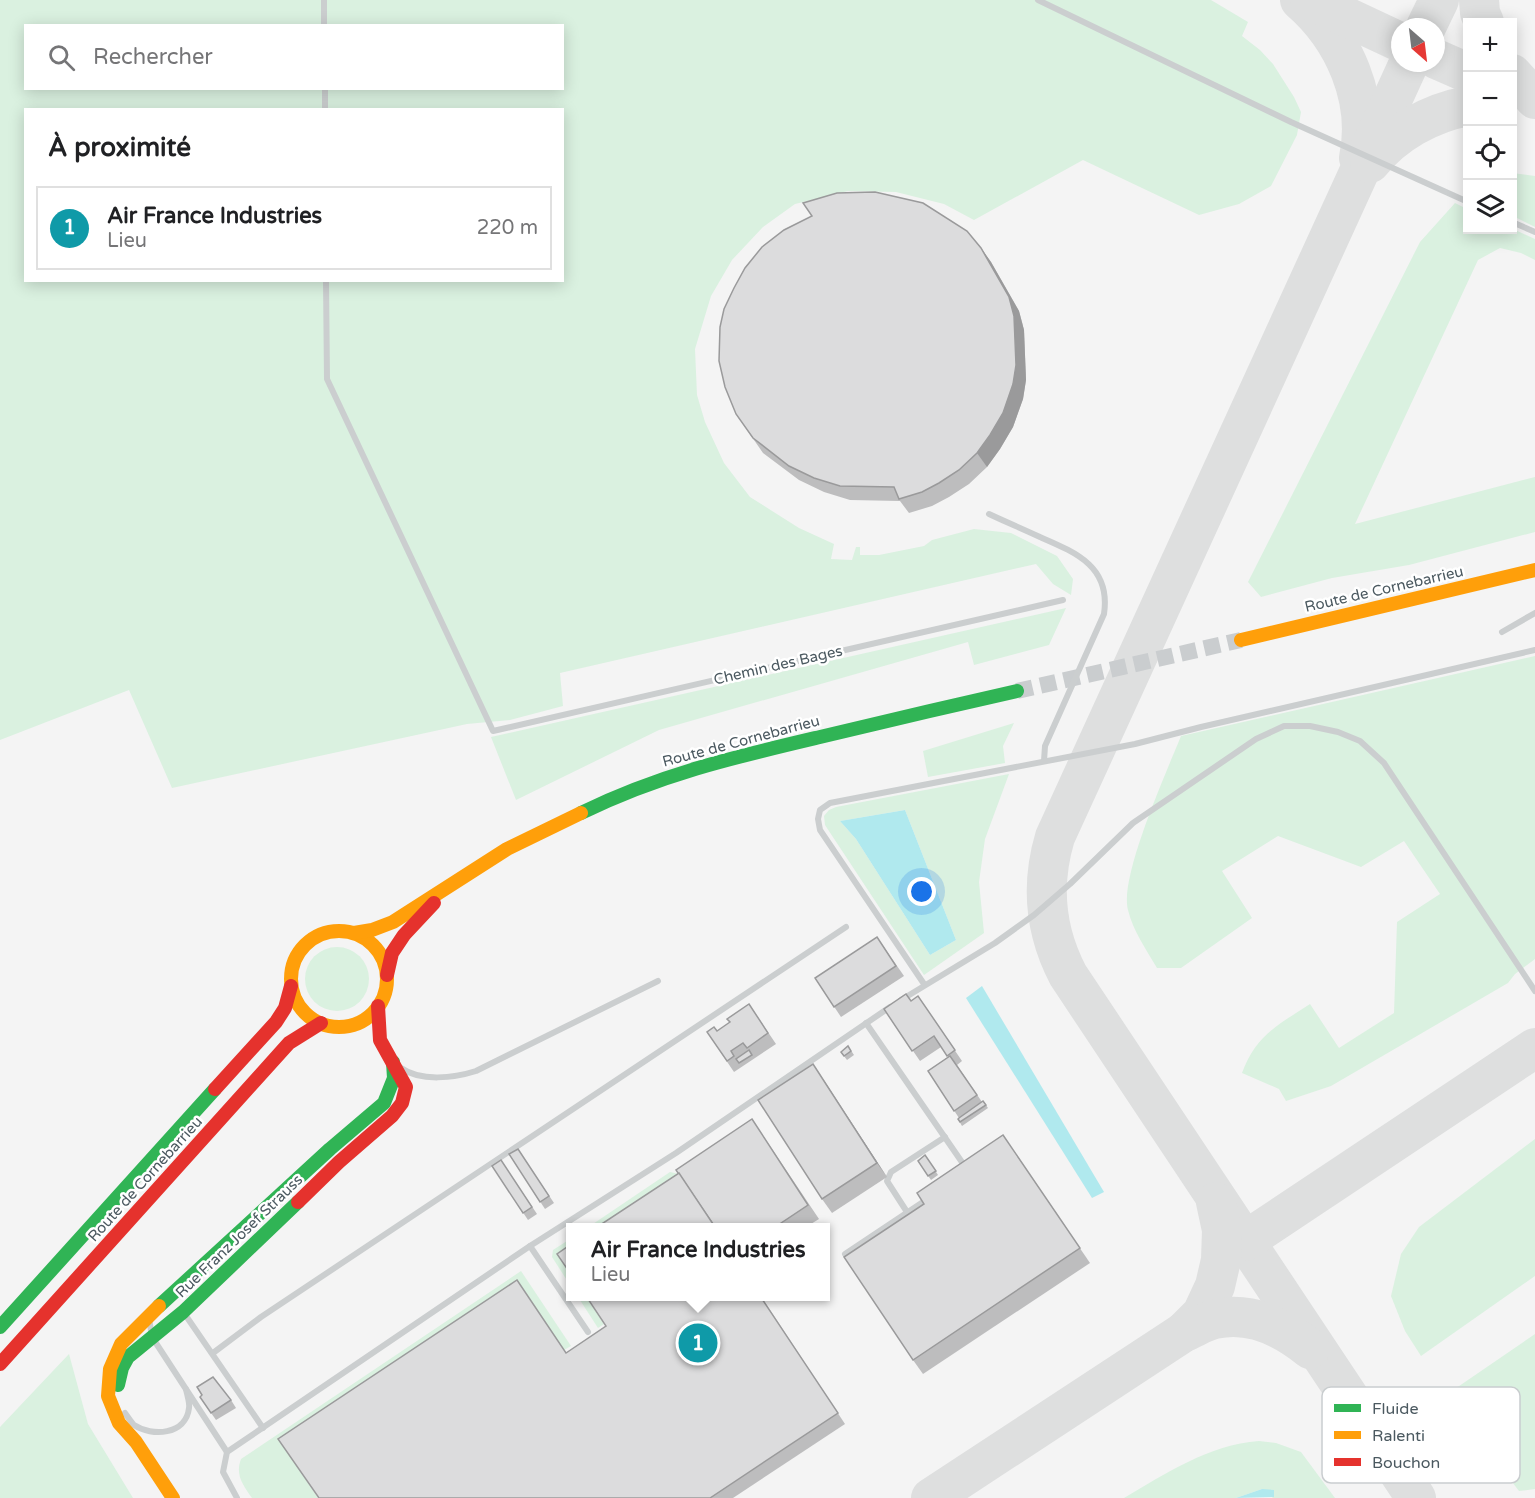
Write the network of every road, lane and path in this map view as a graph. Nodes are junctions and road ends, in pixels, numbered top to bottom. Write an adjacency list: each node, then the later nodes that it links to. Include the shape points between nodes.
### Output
1 (324, 0): 3 (lane)
2 (1038, 0): 6 (lane)
3 (324, 24)
4 (325, 90): 5 (lane)
5 (325, 108)
6 (1463, 200)
7 (1517, 224): 8 (lane)
8 (1535, 232)
9 (326, 282): 12 (lane, Chemin des Bages, via 327,379 493,731)
10 (989, 514): 18 (lane, via 1075,552 1101,581 1106,598 1104,614 1045,746)
11 (1535, 570): 15 (main road, Route de Cornebarrieu)
12 (1063, 600)
13 (1535, 613): 14 (lane)
14 (1502, 632)
15 (1241, 640)
16 (1535, 650): 18 (lane, via 1135,744)
17 (1017, 691): 19 (main road, Route de Cornebarrieu, via 716,761 661,778 560,822)
18 (1044, 761): 24 (lane, via 830,803 820,810 820,830)
19 (457, 881): 21 (main road, Route de Cornebarrieu, via 393,922); 22 (main road, Route de Cornebarrieu, via 404,935 392,953)
20 (846, 927): 50 (lane, via 261,1317)
21 (354, 933): 22 (main road, via 376,949); 25 (main road, via 322,934 308,942 291,969)
22 (386, 976): 27 (main road, via 385,992)
23 (658, 981): 32 (lane, via 458,1077 410,1074)
24 (924, 984): 26 (lane, via 1034,915 1154,808 1256,740 1284,726 1310,726 1360,741 1384,763); 29 (lane)
25 (291, 986): 28 (main road, via 301,1009); 47 (main road, Route de Cornebarrieu, via 276,1022)
26 (1535, 991)
27 (378, 1006): 30 (main road); 31 (main road, Rue Franz Josef Strauss)
28 (321, 1023): 30 (main road); 51 (main road, Route de Cornebarrieu, via 289,1043)
29 (866, 1023): 33 (lane); 40 (lane)
30 (352, 1025): 31 (main road)
31 (380, 1040): 32 (main road, Rue Franz Josef Strauss)
32 (393, 1062): 45 (main road, Rue Franz Josef Strauss, via 406,1088 402,1103 392,1116); 46 (main road, Rue Franz Josef Strauss, via 394,1078 384,1103)
33 (945, 1137): 35 (lane); 38 (lane, via 888,1176 887,1181)
34 (978, 1166): 35 (lane)
35 (969, 1172): 36 (lane)
36 (960, 1177)
37 (935, 1194): 38 (lane)
38 (907, 1212): 42 (lane)
39 (566, 1223): 41 (lane)
40 (566, 1223)
41 (530, 1246): 43 (lane); 54 (lane)
42 (844, 1254)
43 (566, 1299)
44 (567, 1301): 48 (lane)
45 (183, 1312): 49 (main road, Rue Franz Josef Strauss); 50 (lane)
46 (149, 1315): 49 (lane); 55 (main road, Rue Franz Josef Strauss, via 121,1344 108,1383 108,1396 119,1424)
47 (0, 1327)
48 (588, 1332)
49 (152, 1337): 52 (lane); 53 (main road, Rue Franz Josef Strauss, via 128,1357 122,1368 117,1392)
50 (213, 1353): 54 (lane)
51 (0, 1364)
52 (185, 1386): 53 (lane, via 189,1408 175,1429 159,1433 144,1429 133,1424); 56 (lane)
53 (125, 1413): 55 (main road, Rue Franz Josef Strauss)
54 (263, 1428): 56 (lane)
55 (136, 1442): 57 (main road, Rue Franz Josef Strauss)
56 (227, 1452): 58 (lane, via 223,1472)
57 (173, 1498)
58 (237, 1498)

